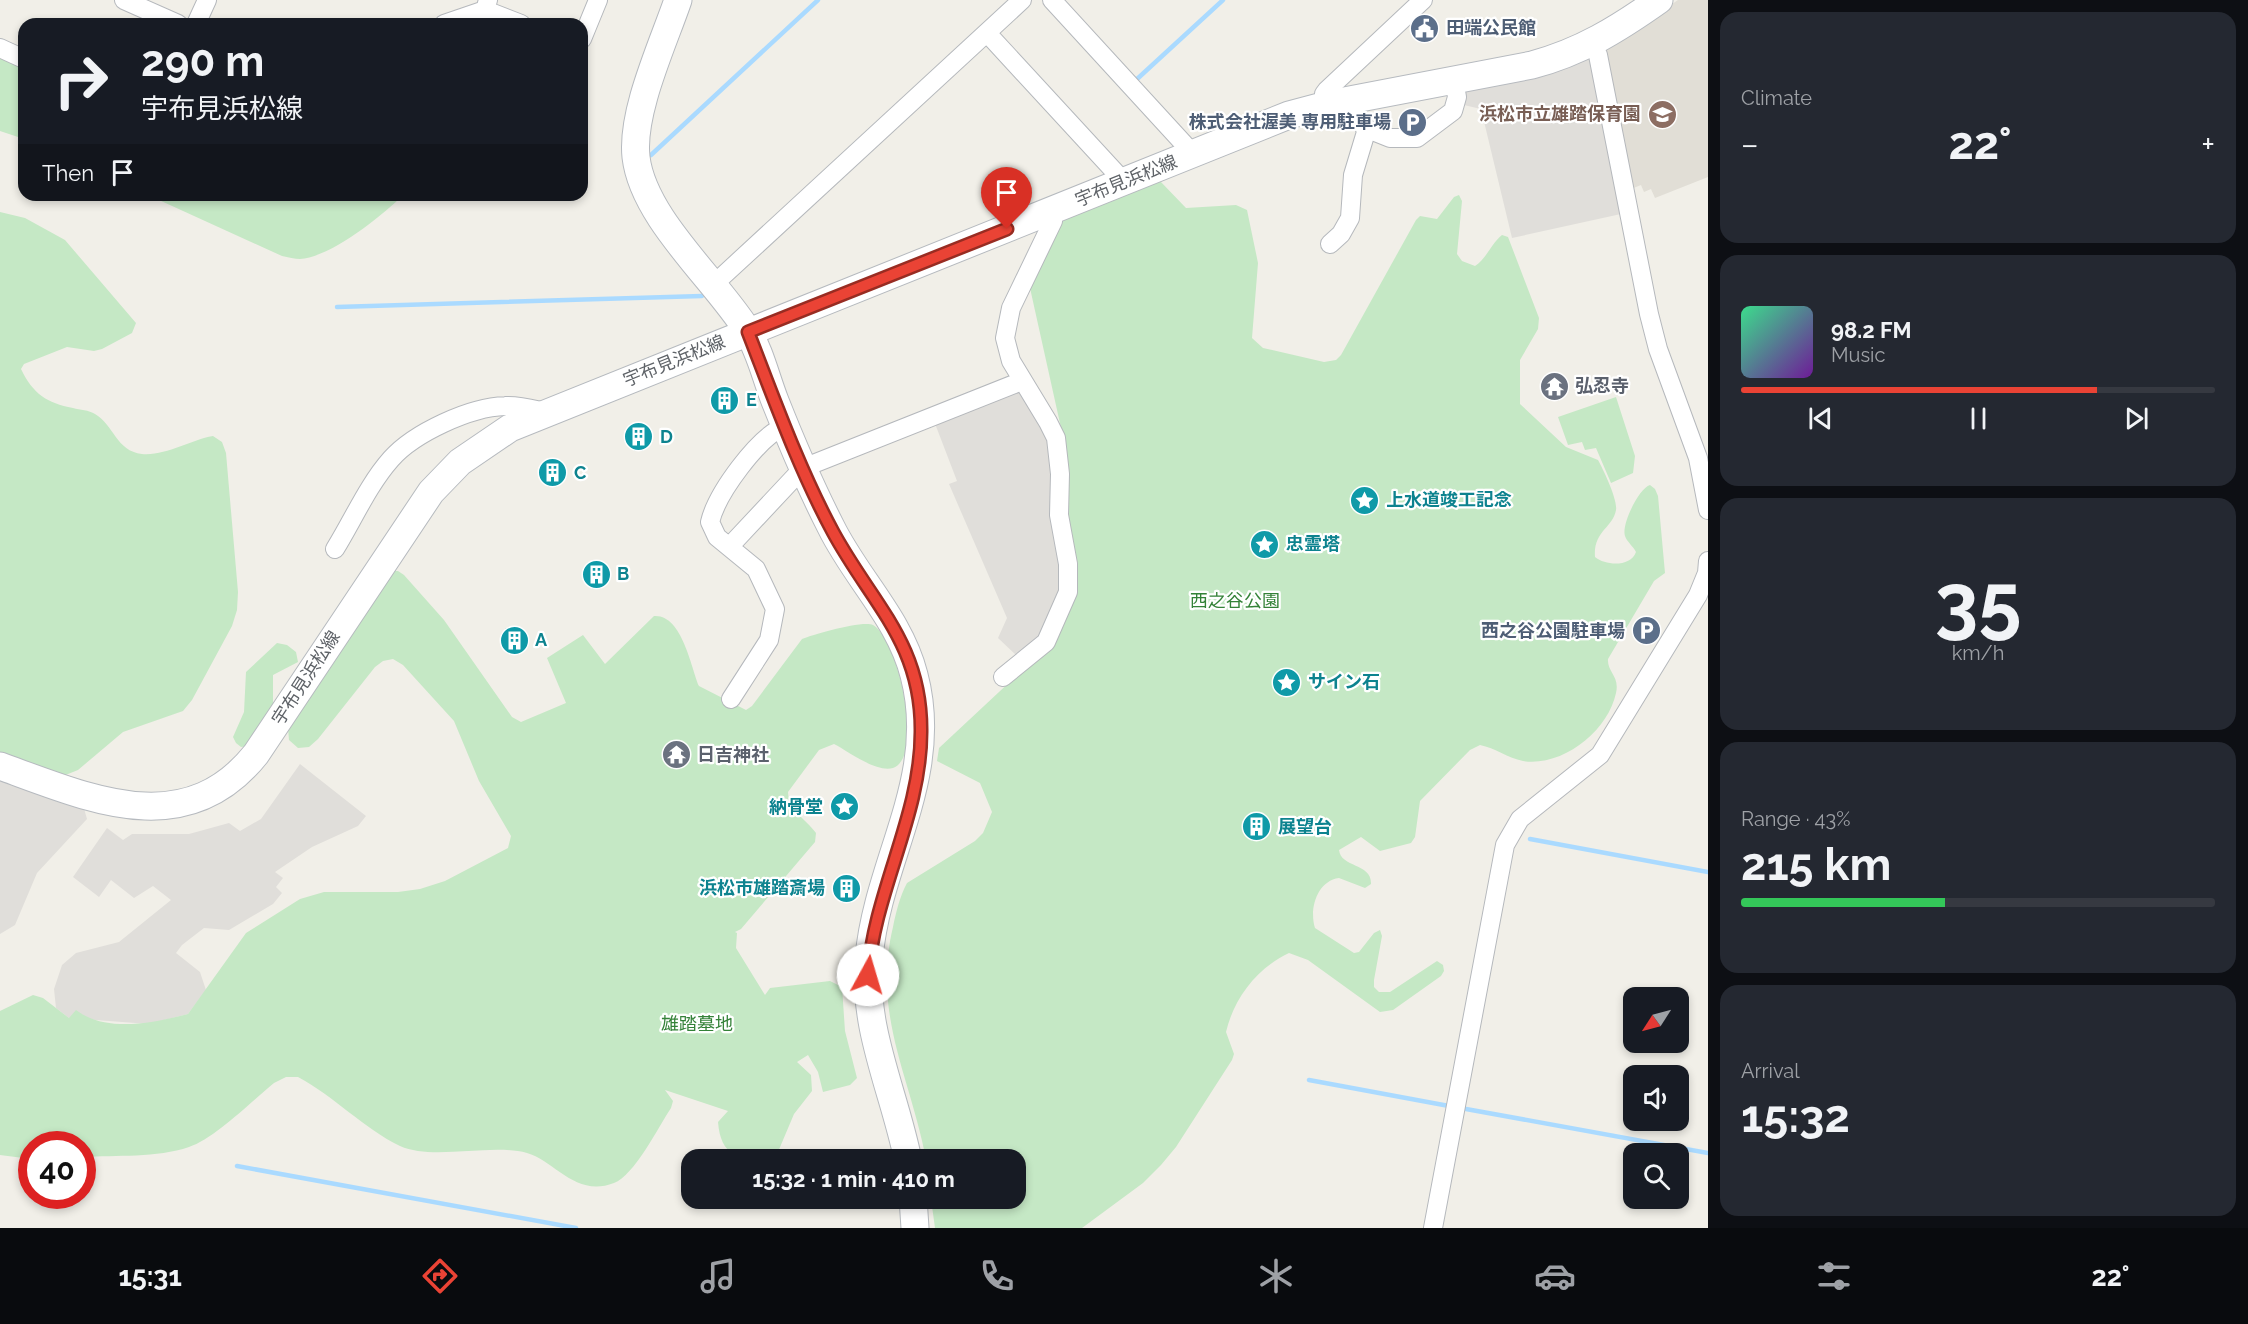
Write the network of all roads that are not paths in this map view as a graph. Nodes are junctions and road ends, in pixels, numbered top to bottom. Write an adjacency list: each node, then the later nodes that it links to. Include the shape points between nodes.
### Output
1 (124, 0): 10 (street)
2 (207, 0): 11 (street)
3 (598, 0): 14 (street)
4 (678, 0): 26 (main road, via 639,114 636,157 649,198)
5 (1022, 0): 15 (street)
6 (1052, 0): 22 (street, via 1185,145)
7 (1423, 0): 20 (street, via 1327,90 1324,94)
8 (1659, 0): 16 (main road, 宇布見浜松線)
9 (486, 5): 12 (street); 13 (street)
10 (164, 18)
11 (199, 18)
12 (457, 18)
13 (510, 18)
14 (588, 24)
15 (987, 33): 23 (street, via 1116,173); 26 (street)
16 (1592, 44): 19 (main road, 宇布見浜松線, via 1547,61); 31 (street, via 1598,55 1658,349)
17 (0, 48): 18 (street)
18 (18, 56)
19 (1454, 80): 20 (main road, 宇布見浜松線); 21 (street, via 1453,111 1417,138 1390,138)
20 (1339, 103): 21 (street, via 1354,112); 22 (main road, 宇布見浜松線, via 1289,115)
21 (1365, 128): 25 (street, via 1353,175 1350,218)
22 (1189, 155): 23 (main road, 宇布見浜松線)
23 (1120, 183): 24 (main road, 宇布見浜松線)
24 (1049, 212): 27 (main road, 宇布見浜松線); 28 (street, via 1053,221 1005,326 1007,350)
25 (1330, 244)
26 (713, 285): 27 (main road)
27 (748, 332): 29 (main road, 宇布見浜松線); 30 (main road)
28 (1022, 381): 32 (street); 37 (street, via 1056,438 1059,522 1070,578 1064,605 1046,642)
29 (546, 412): 35 (street, via 518,406 491,407 464,415 411,441 384,468); 39 (main road, 宇布見浜松線, via 485,443 431,492 256,754 216,790 178,805 137,807 86,796)
30 (785, 426): 32 (main road); 34 (street, via 774,430 737,473 716,506 711,529)
31 (1703, 455): 33 (street)
32 (803, 468): 34 (street); 40 (main road, via 833,532 900,635 918,693 920,758 910,809 872,934 868,975 873,1035)
33 (1708, 510)
34 (729, 547): 38 (street, via 756,569 775,609 769,640)
35 (335, 549)
36 (1708, 561): 43 (street, via 1698,595 1600,755 1520,819 1505,845)
37 (1003, 677)
38 (731, 699)
39 (0, 766)
40 (905, 1149)
41 (914, 1209): 42 (main road)
42 (915, 1228)
43 (1433, 1228)

